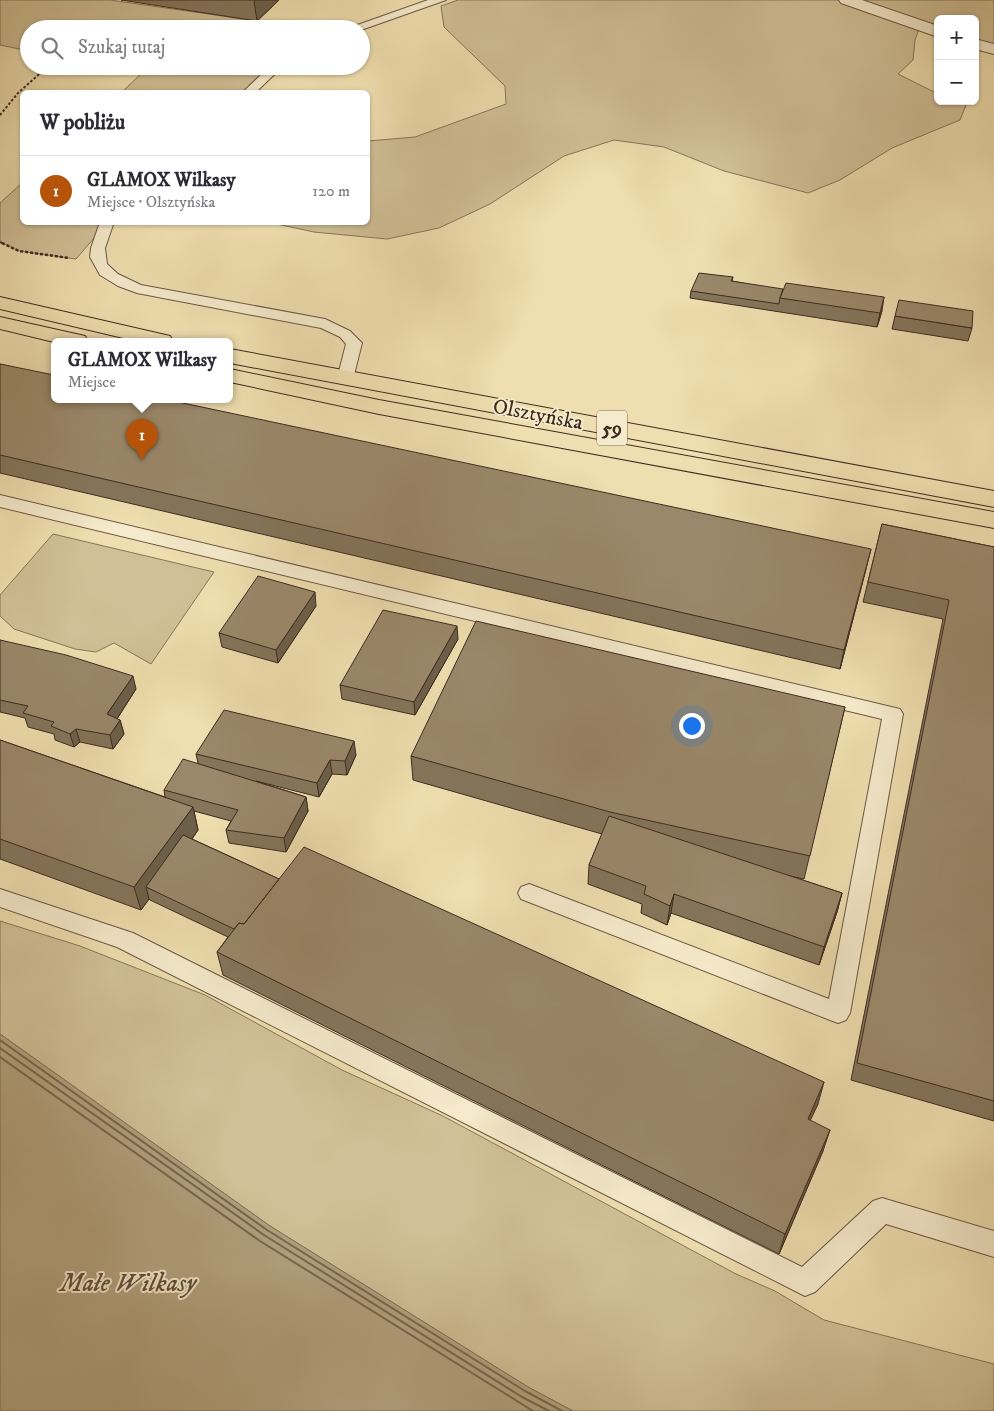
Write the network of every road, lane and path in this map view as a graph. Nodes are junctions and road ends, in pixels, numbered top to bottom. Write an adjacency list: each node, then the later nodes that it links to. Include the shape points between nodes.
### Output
1 (440, 0): 3 (lane)
2 (847, 0): 4 (street)
3 (370, 23)
4 (934, 31)
5 (979, 45): 6 (street)
6 (994, 50)
7 (38, 75): 9 (path)
8 (267, 75): 10 (lane)
9 (21, 90)
10 (250, 90)
11 (20, 91): 12 (path)
12 (0, 115)
13 (105, 225): 15 (lane, via 96,246)
14 (0, 242): 15 (path, via 19,251 54,257)
15 (98, 256): 22 (lane, via 109,277 137,289 326,324 345,334 354,343)
16 (0, 303): 19 (main road)
17 (0, 323): 18 (main road)
18 (64, 338)
19 (149, 338)
20 (233, 357): 22 (main road, Olsztyńska / 59)
21 (233, 376): 22 (main road, Olsztyńska / 59)
22 (339, 388): 23 (main road, Olsztyńska / 59); 25 (main road, Olsztyńska / 59)
23 (994, 499)
24 (3, 503): 26 (lane, via 893,714 838,1013)
25 (994, 520)
26 (529, 893)
27 (0, 898): 28 (lane, via 125,940 805,1283 882,1210)
28 (994, 1244)

